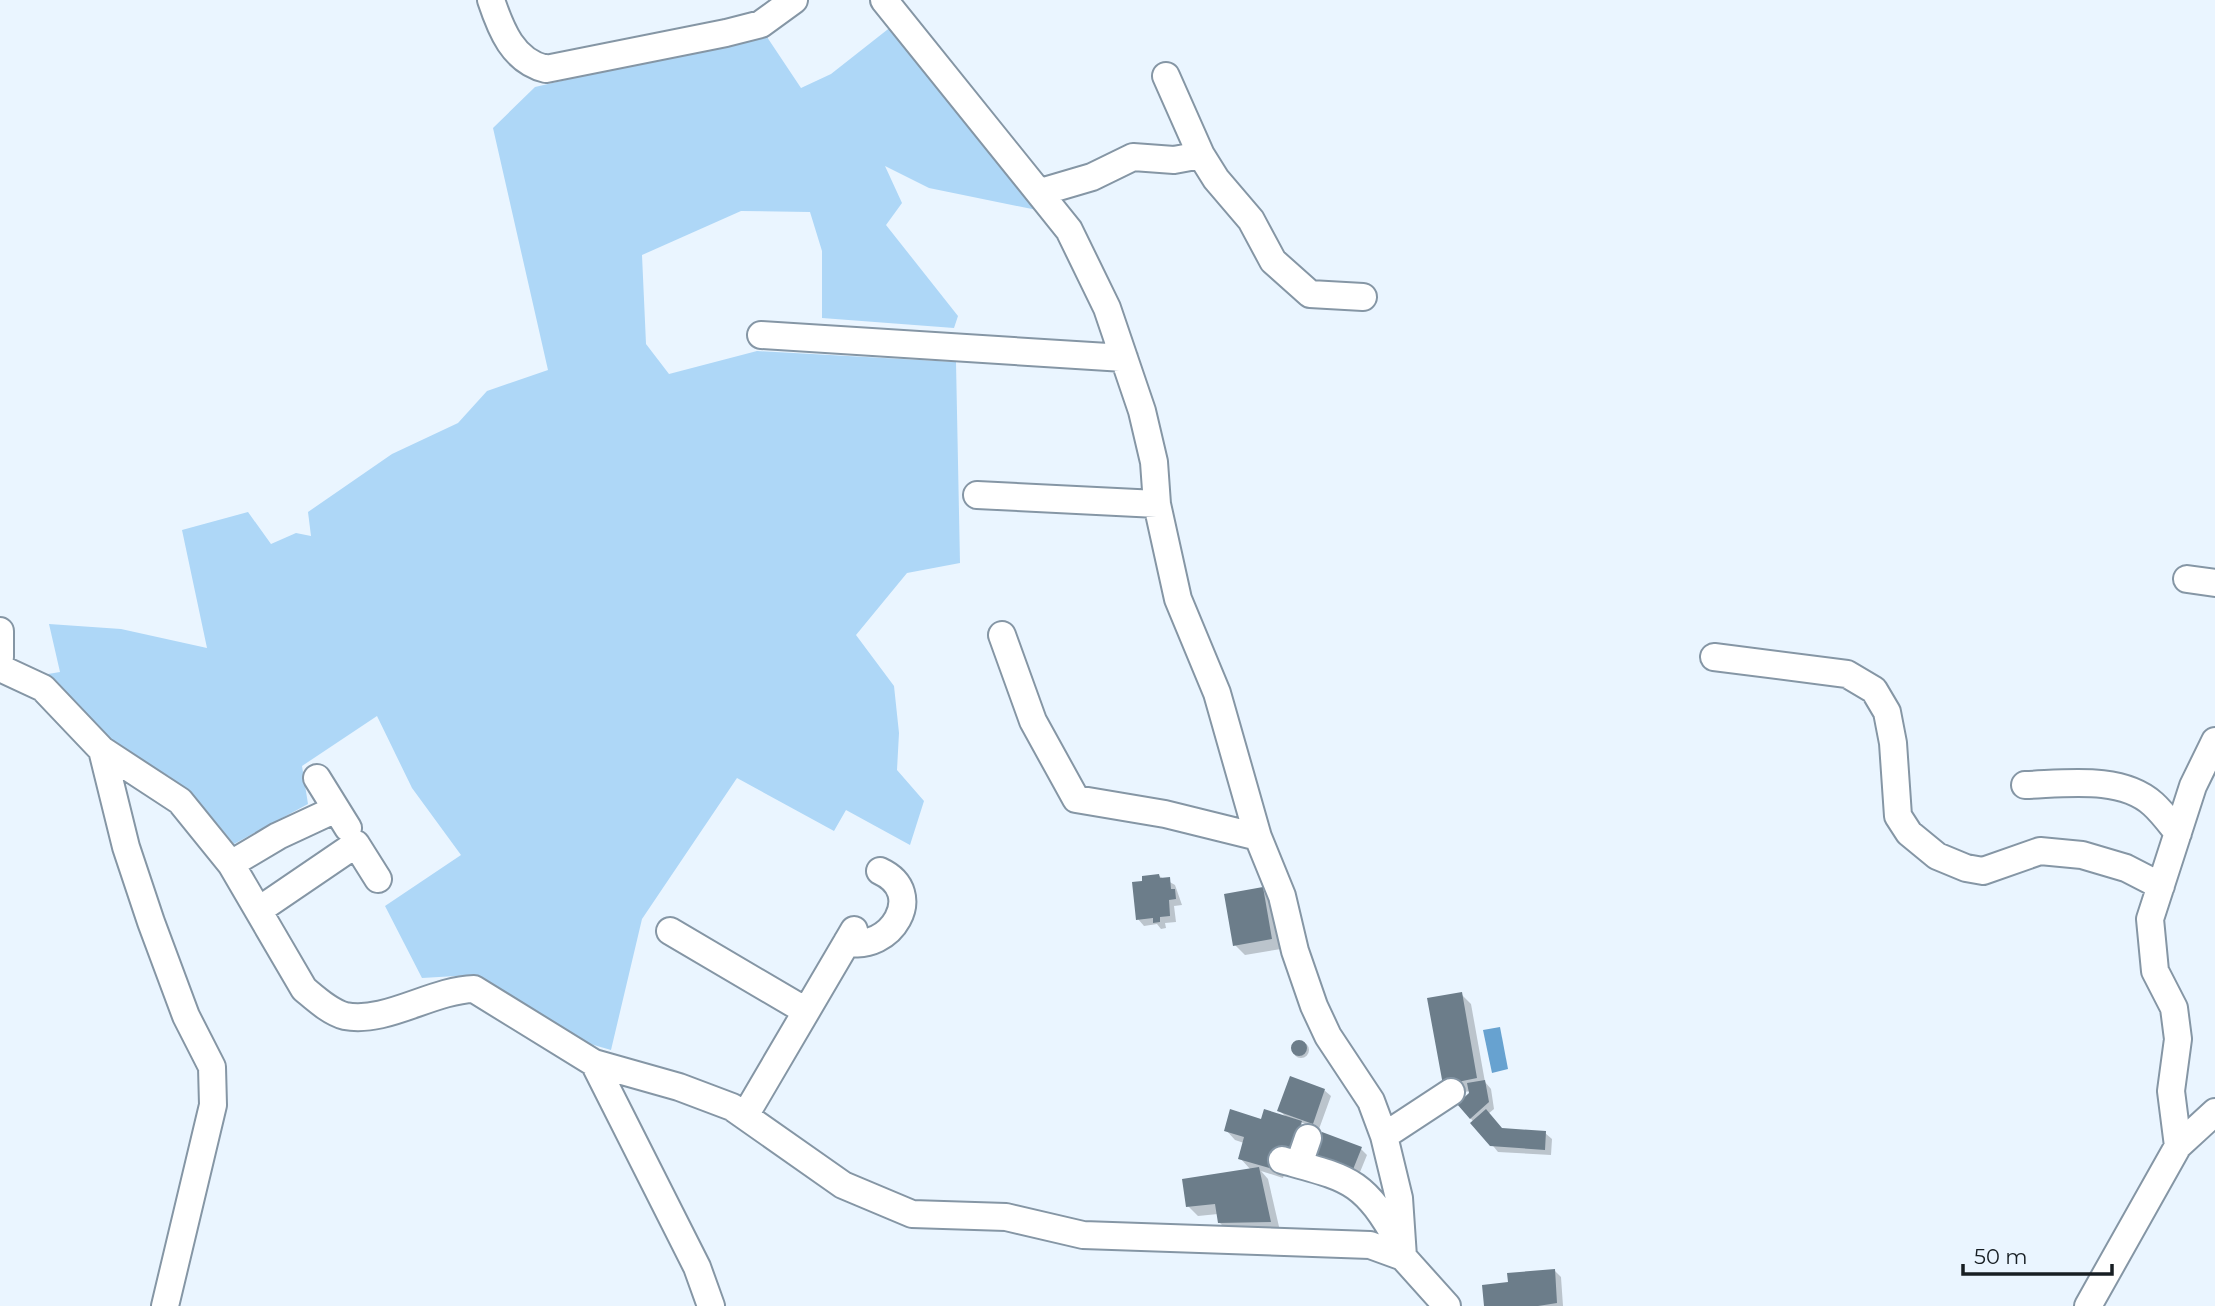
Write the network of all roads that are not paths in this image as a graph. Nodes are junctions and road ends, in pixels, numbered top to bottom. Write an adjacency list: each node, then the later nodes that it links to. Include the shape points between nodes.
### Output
1 (491, 0): 2 (street, via 511,46 534,66 546,69 738,30 761,23)
2 (793, 0)
3 (884, 0): 6 (street)
4 (1166, 76): 5 (street)
5 (1201, 155): 6 (street, via 1174,160 1133,157 1092,177); 7 (street, via 1251,220 1273,261 1310,294)
6 (1041, 192): 9 (street, via 1086,261)
7 (1363, 297)
8 (761, 335): 9 (street)
9 (1124, 358): 11 (street, via 1154,462)
10 (977, 495): 11 (street)
11 (1157, 504): 24 (street, via 1178,598 1217,694)
12 (2187, 579): 13 (street)
13 (2215, 583)
14 (0, 631): 16 (street)
15 (1002, 635): 24 (street, via 1033,721 1076,799)
16 (0, 657)
17 (1714, 657): 28 (street, via 1847,674 1874,691 1887,712 1893,743 1898,816 1909,833 1937,856 1983,871 2040,850 2082,855 2126,868)
18 (0, 668): 20 (street, via 43,688)
19 (2215, 741): 23 (street, via 2193,786)
20 (102, 750): 25 (street, via 180,801); 40 (street, via 151,922 186,1016 212,1067 214,1082 213,1105)
21 (317, 778): 25 (street, via 342,819 278,836)
22 (2025, 785): 23 (street, via 2091,784 2128,790 2151,802)
23 (2178, 833): 28 (street)
24 (1258, 836): 36 (street, via 1282,896 1314,1006 1371,1101)
25 (231, 864): 29 (street)
26 (880, 871): 31 (street, via 901,888 902,909 881,938 865,944 850,936)
27 (377, 879): 29 (street, via 356,844)
28 (2161, 886): 38 (street, via 2150,919 2155,971 2174,1008 2178,1039 2171,1091)
29 (259, 910): 32 (street, via 304,989 344,1016 370,1016 456,989 474,989)
30 (670, 931): 31 (street)
31 (806, 1011): 35 (street)
32 (594, 1063): 35 (street, via 679,1087); 41 (street, via 697,1267)
33 (1451, 1092): 36 (street)
34 (2215, 1112): 38 (street)
35 (746, 1114): 39 (street, via 843,1185 912,1214 1006,1217 1083,1236 1342,1241)
36 (1384, 1136): 39 (street, via 1399,1199)
37 (1308, 1138): 39 (street, via 1290,1162 1352,1181 1370,1197)
38 (2178, 1146): 43 (street)
39 (1401, 1251): 42 (street)
40 (165, 1306)
41 (711, 1306)
42 (1447, 1306)
43 (2088, 1306)

